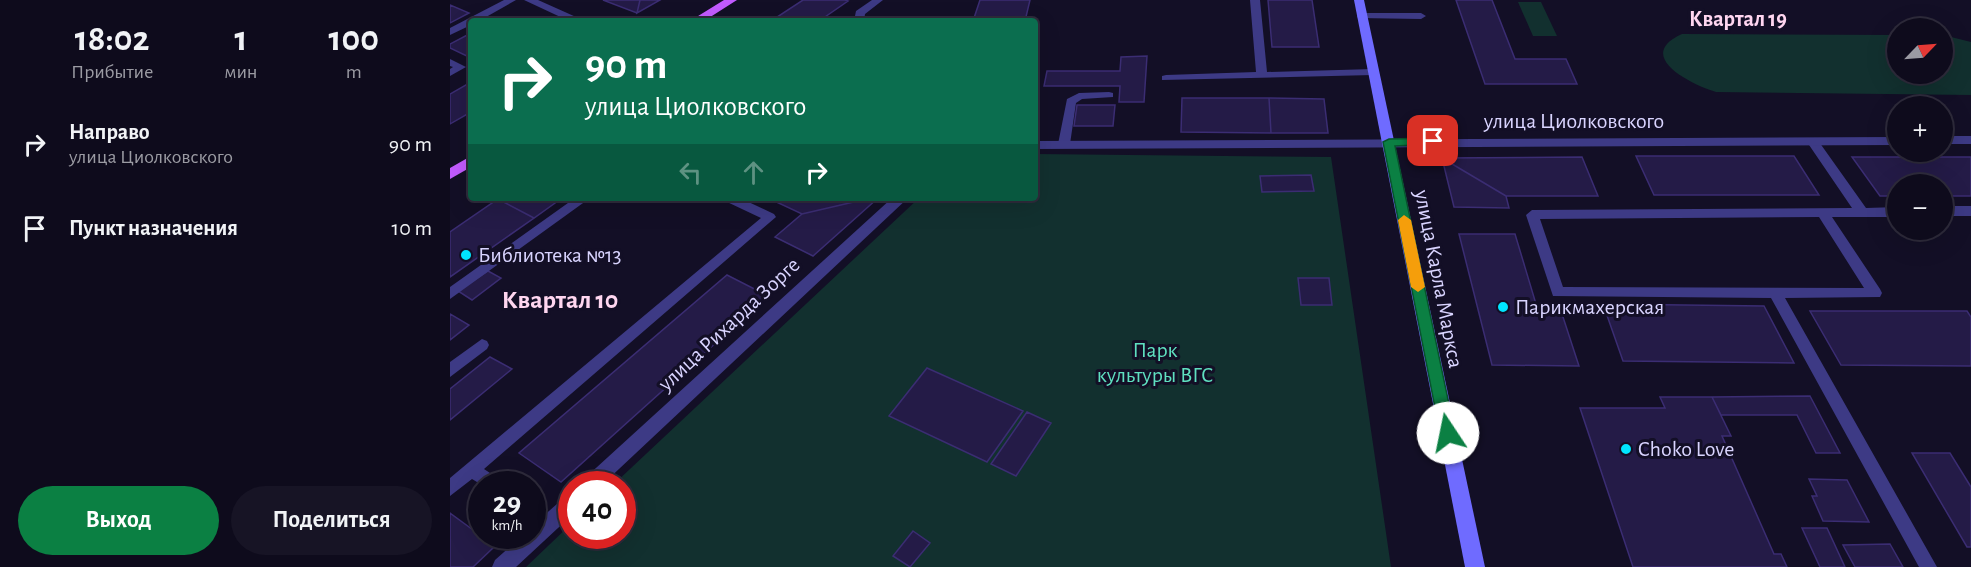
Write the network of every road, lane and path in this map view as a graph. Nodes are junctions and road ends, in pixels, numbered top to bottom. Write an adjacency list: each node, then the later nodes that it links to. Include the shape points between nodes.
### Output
1 (511, 0): 9 (lane)
2 (529, 0): 10 (street)
3 (732, 0): 11 (main road)
4 (878, 0): 12 (lane)
5 (1255, 0): 18 (lane)
6 (1359, 0): 7 (street, улица Карла Маркса)
7 (1362, 16): 8 (lane); 16 (street, улица Карла Маркса)
8 (1421, 16)
9 (477, 18)
10 (572, 18)
11 (701, 18)
12 (860, 18)
13 (468, 23): 14 (lane)
14 (450, 32)
15 (450, 62): 17 (lane, via 461,67)
16 (1373, 72): 18 (lane); 24 (street, улица Карла Маркса)
17 (450, 73)
18 (1262, 75): 19 (lane)
19 (1166, 78)
20 (1109, 95): 26 (lane, via 1079,96 1071,102)
21 (1971, 140): 23 (street)
22 (1887, 141): 25 (street, улица Циолковского)
23 (1953, 141)
24 (1389, 142): 25 (street, улица Циолковского); 26 (street, улица Циолковского); 49 (street, улица Карла Маркса)
25 (1813, 142): 36 (lane)
26 (1064, 144): 27 (street, улица Циолковского)
27 (1038, 145)
28 (468, 163): 29 (main road)
29 (450, 174)
30 (580, 201): 38 (lane)
31 (736, 201): 42 (lane, via 770,216)
32 (898, 201): 43 (street, улица Рихарда Зорге)
33 (1953, 211): 34 (lane)
34 (1971, 211)
35 (1822, 212): 36 (lane); 39 (lane, via 1875,293); 39 (lane, via 1532,215 1558,292)
36 (1862, 212): 37 (lane)
37 (1887, 212)
38 (450, 294)
39 (1776, 294): 50 (lane)
40 (482, 345): 41 (lane)
41 (450, 371)
42 (472, 470): 44 (lane)
43 (605, 471)
44 (450, 489)
45 (558, 515): 47 (street)
46 (546, 521): 47 (lane)
47 (549, 523): 48 (street)
48 (502, 567)
49 (1475, 567)
50 (1928, 567)

